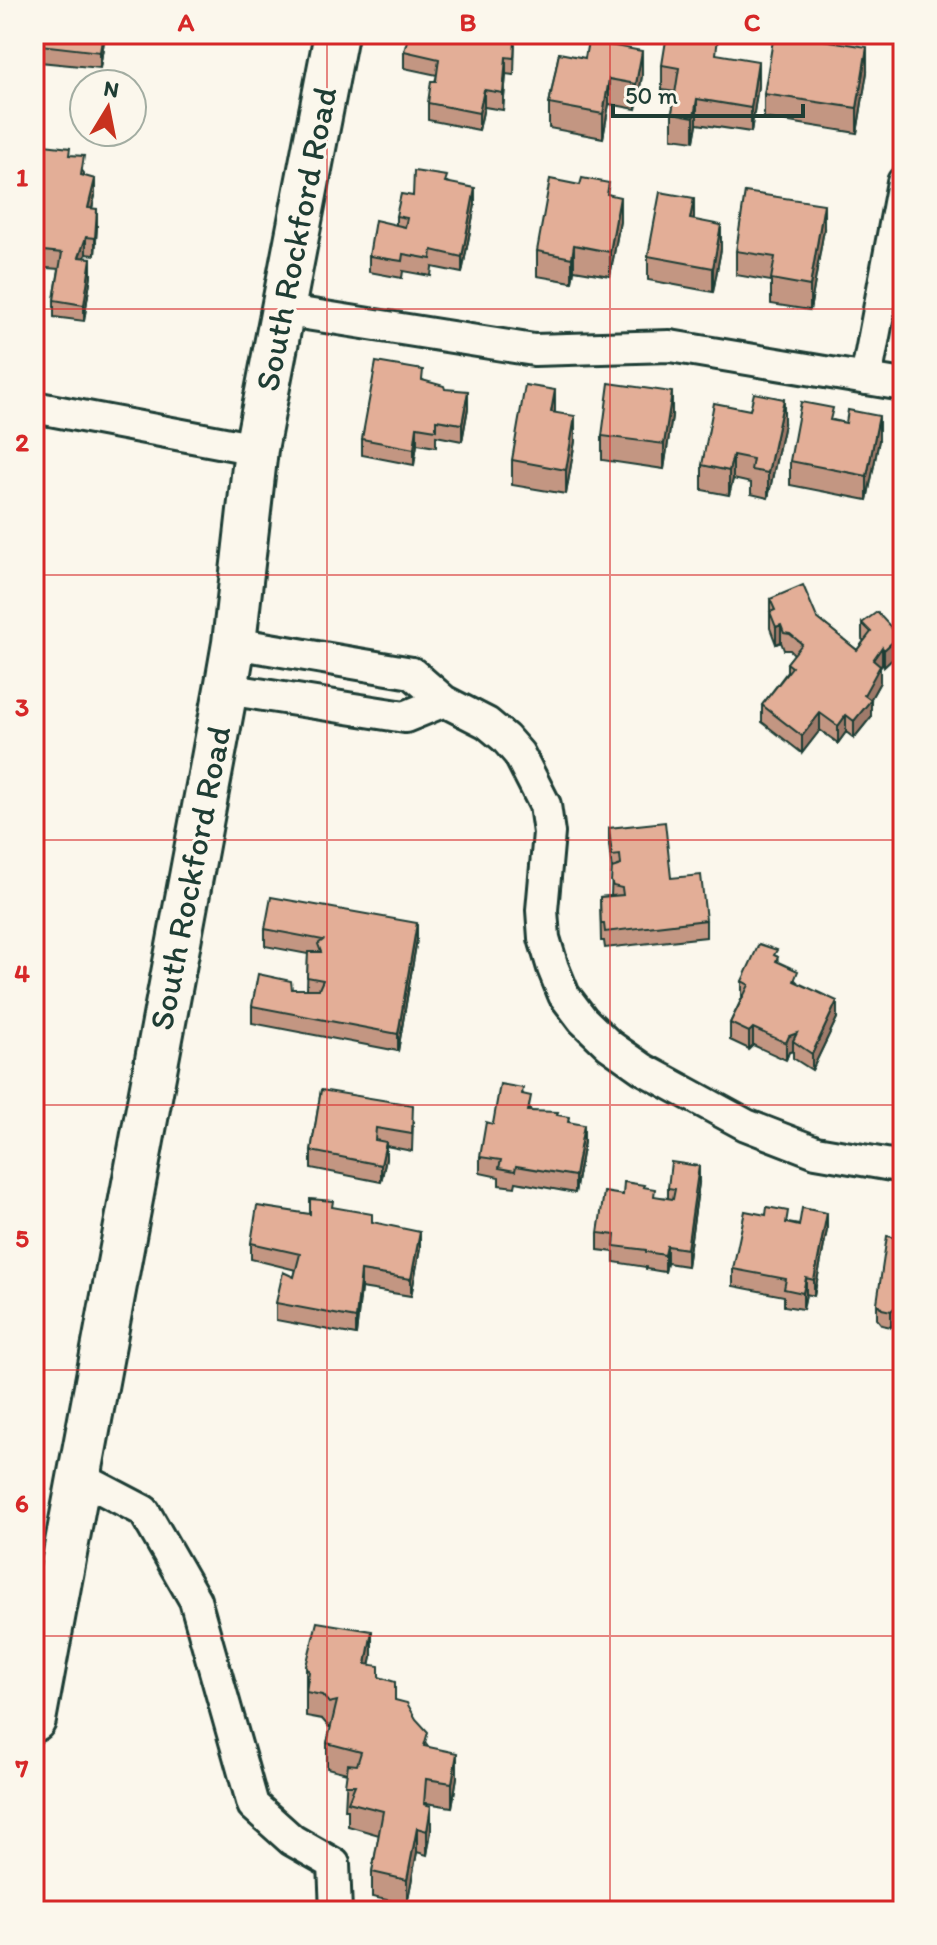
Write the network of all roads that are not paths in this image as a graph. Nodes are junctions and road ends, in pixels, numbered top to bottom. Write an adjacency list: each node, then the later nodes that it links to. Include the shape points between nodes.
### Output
1 (336, 34): 3 (street, South Rockford Road)
2 (903, 182): 4 (street)
3 (281, 310): 4 (street, via 534,350 670,346); 7 (street, South Rockford Road)
4 (866, 379): 5 (street)
5 (903, 385)
6 (34, 407): 7 (street)
7 (256, 449): 8 (street, South Rockford Road)
8 (234, 643): 9 (street, South Rockford Road); 10 (street, via 412,673)
9 (226, 689): 10 (street, via 405,717); 12 (street, South Rockford Road)
10 (444, 701): 11 (street, via 505,738 545,805 549,833 544,938 564,995 583,1020 643,1069 746,1125 816,1152)
11 (903, 1167)
12 (79, 1477): 13 (street, South Rockford Road); 14 (street, via 144,1511 195,1600 253,1805 292,1840 334,1864)
13 (34, 1720)
14 (336, 1911)

